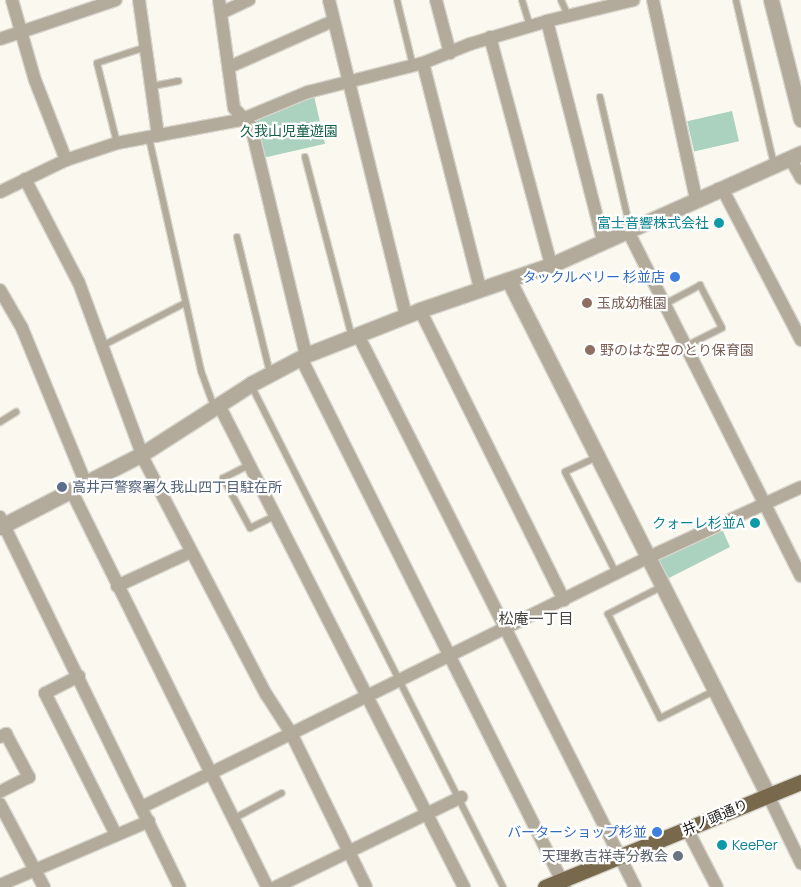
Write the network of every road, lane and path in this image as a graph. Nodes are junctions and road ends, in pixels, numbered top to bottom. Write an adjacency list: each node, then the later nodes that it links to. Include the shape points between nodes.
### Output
1 (12, 0): 19 (street)
2 (116, 0): 19 (street)
3 (139, 0): 22 (street)
4 (249, 0): 14 (street)
5 (329, 0): 16 (street)
6 (397, 0): 24 (lane)
7 (436, 0): 23 (street)
8 (522, 0): 18 (lane)
9 (561, 0): 15 (lane)
10 (653, 0): 42 (street)
11 (736, 0): 37 (lane)
12 (772, 0): 31 (street)
13 (629, 1): 15 (street)
14 (220, 6): 25 (street)
15 (568, 16): 17 (street)
16 (333, 21): 25 (street); 27 (street)
17 (547, 21): 18 (street); 45 (street)
18 (530, 26): 20 (street)
19 (19, 30): 21 (street); 36 (street)
20 (490, 37): 23 (street); 46 (street)
21 (0, 39)
22 (146, 47): 28 (street); 33 (lane, via 97,63)
23 (450, 52): 24 (street)
24 (418, 64): 27 (street); 48 (street)
25 (229, 68): 30 (street, via 234,108)
26 (178, 81): 28 (lane)
27 (347, 81): 30 (street, via 308,92); 52 (street)
28 (153, 86): 32 (street)
29 (600, 97): 43 (lane)
30 (245, 117): 32 (street); 57 (street, via 251,126 269,191)
31 (801, 119)
32 (154, 137): 33 (street); 50 (lane)
33 (117, 143): 36 (street)
34 (796, 156): 37 (street); 38 (street)
35 (305, 157): 53 (lane)
36 (66, 160): 39 (street)
37 (774, 165): 40 (street)
38 (801, 178)
39 (25, 179): 41 (street); 55 (street, via 79,283)
40 (718, 189): 42 (street); 54 (street, via 724,192)
41 (0, 192)
42 (696, 199): 43 (street)
43 (629, 228): 45 (street); 51 (street)
44 (237, 237): 58 (lane)
45 (603, 240): 46 (street)
46 (551, 265): 47 (street)
47 (509, 281): 48 (street); 64 (street)
48 (480, 289): 52 (street)
49 (0, 290): 66 (street, via 22,328)
50 (185, 302): 55 (lane); 60 (lane, via 201,371)
51 (665, 304): 56 (street); 56 (lane, via 700,285 722,328)
52 (413, 313): 53 (street); 78 (street)
53 (355, 336): 57 (street); 79 (street)
54 (801, 340)
55 (102, 346): 63 (street)
56 (686, 346): 69 (street)
57 (304, 357): 58 (street); 80 (street)
58 (270, 374): 59 (street)
59 (251, 384): 60 (street); 82 (lane)
60 (217, 406): 63 (street); 65 (street)
61 (16, 412): 62 (lane)
62 (0, 422)
63 (142, 454): 66 (street); 72 (street)
64 (598, 457): 73 (street); 74 (lane, via 565,472)
65 (249, 465): 70 (street); 70 (lane, via 223,478 250,528)
66 (86, 484): 68 (street)
67 (801, 486): 69 (street)
68 (72, 492): 71 (street); 76 (street)
69 (764, 503): 73 (street); 75 (street)
70 (275, 516): 84 (street)
71 (1, 523): 81 (street)
72 (191, 552): 76 (street); 85 (street, via 266,694)
73 (648, 557): 74 (street); 77 (street)
74 (616, 573): 78 (street)
75 (801, 576)
76 (117, 586): 87 (street)
77 (663, 586): 83 (street); 83 (lane, via 608,614 660,718)
78 (564, 600): 79 (street)
79 (505, 628): 80 (street); 101 (street)
80 (450, 655): 82 (street); 104 (street)
81 (79, 676): 94 (street); 99 (street, via 45,694)
82 (400, 680): 84 (street); 92 (lane)
83 (714, 691): 91 (street)
84 (367, 696): 85 (street); 95 (street)
85 (291, 733): 87 (street); 100 (street)
86 (0, 737): 89 (street, via 6,734 29,777)
87 (211, 773): 94 (street); 96 (street)
88 (801, 782): 91 (main road, 井ノ頭通り)
89 (0, 792)
90 (282, 793): 96 (lane)
91 (768, 795): 98 (main road, 井ノ頭通り); 102 (street)
92 (461, 797): 95 (street); 112 (lane)
93 (0, 804): 103 (street)
94 (142, 807): 97 (street)
95 (427, 814): 100 (street); 111 (street)
96 (233, 819): 108 (street)
97 (149, 821): 99 (street); 107 (street)
98 (687, 829): 101 (main road, 井ノ頭通り); 115 (street)
99 (116, 835): 103 (street)
100 (350, 851): 109 (street); 110 (street)
101 (619, 857): 104 (main road, 井ノ頭通り); 114 (street)
102 (801, 863)
103 (35, 870): 105 (street); 106 (street)
104 (563, 884): 113 (main road, 井ノ頭通り)
105 (0, 885)
106 (44, 887)
107 (180, 887)
108 (267, 887)
109 (276, 887)
110 (366, 887)
111 (464, 887)
112 (503, 887)
113 (545, 887)
114 (635, 887)
115 (717, 887)

